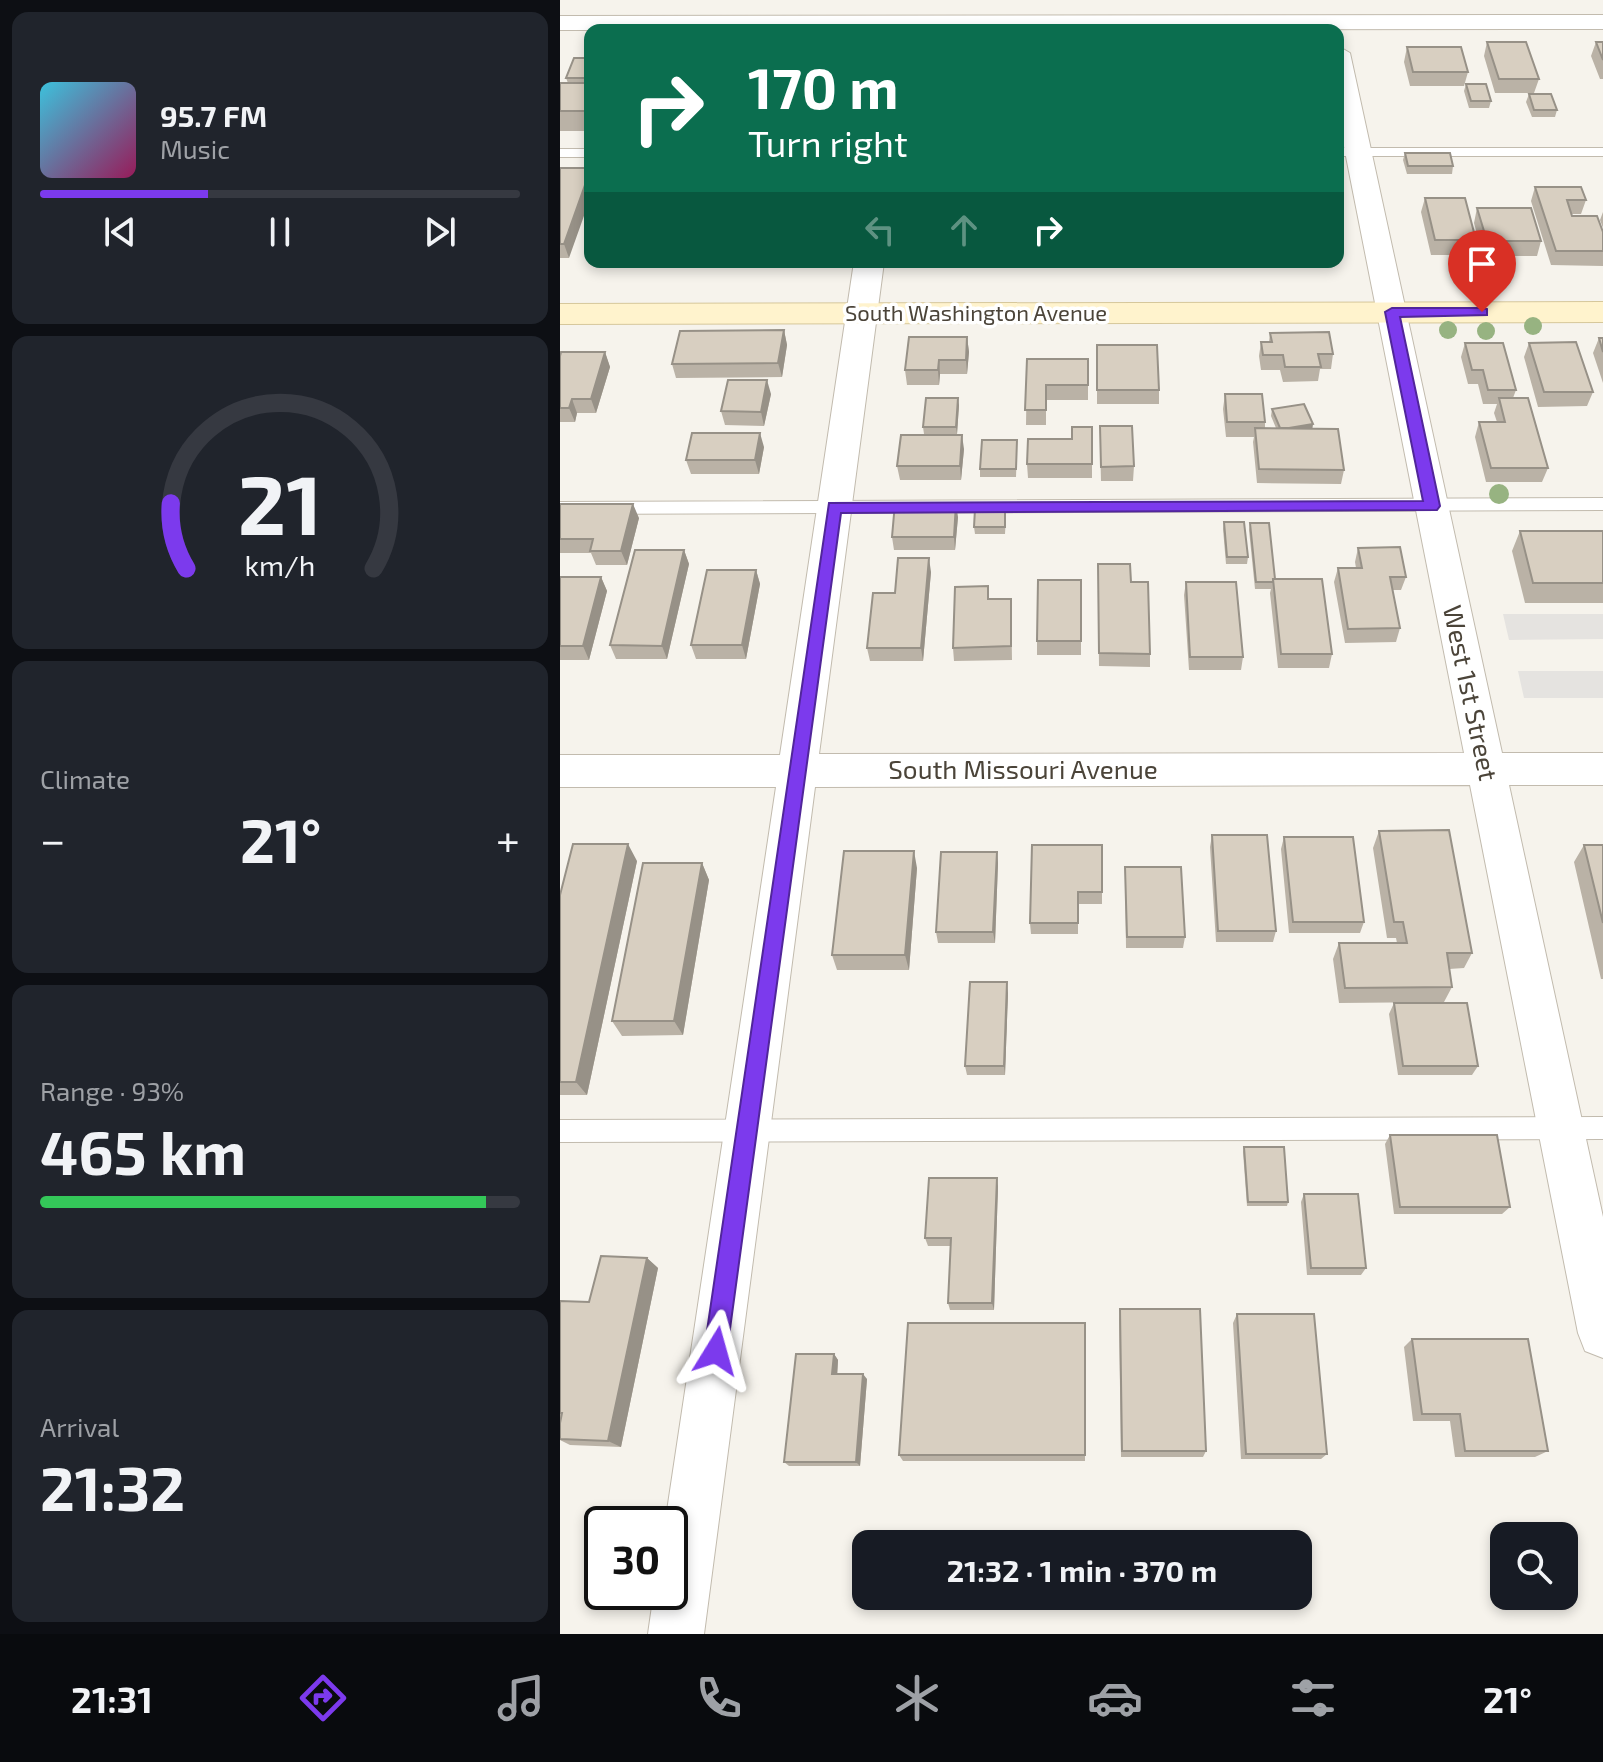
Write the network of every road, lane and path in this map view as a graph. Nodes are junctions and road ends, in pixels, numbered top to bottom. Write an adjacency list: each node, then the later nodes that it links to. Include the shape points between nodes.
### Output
1 (903, 18): 3 (street); 4 (street)
2 (1603, 22): 5 (street)
3 (560, 23)
4 (1189, 24)
5 (1344, 27)
6 (1344, 121): 7 (street, West 1st Street)
7 (1348, 152): 8 (lane); 12 (street, West 1st Street)
8 (1603, 152)
9 (560, 153): 10 (lane)
10 (584, 153)
11 (868, 268): 14 (street)
12 (1392, 312): 13 (street, South Washington Avenue); 14 (street, South Washington Avenue); 17 (street, West 1st Street)
13 (1603, 312)
14 (862, 313): 15 (street, South Washington Avenue); 18 (street)
15 (560, 314)
16 (1603, 504): 17 (lane)
17 (1432, 506): 18 (lane); 20 (street, West 1st Street)
18 (834, 507): 19 (lane); 22 (street)
19 (560, 508)
20 (1486, 769): 21 (street, South Missouri Avenue); 22 (street, South Missouri Avenue); 24 (street, West 1st Street)
21 (1603, 769)
22 (798, 770): 23 (street, South Missouri Avenue); 26 (street)
23 (560, 771)
24 (1561, 1128): 25 (lane); 26 (lane); 28 (street, West 1st Street)
25 (1603, 1128)
26 (747, 1130): 27 (lane); 29 (street)
27 (560, 1131)
28 (1603, 1333)
29 (676, 1634)

